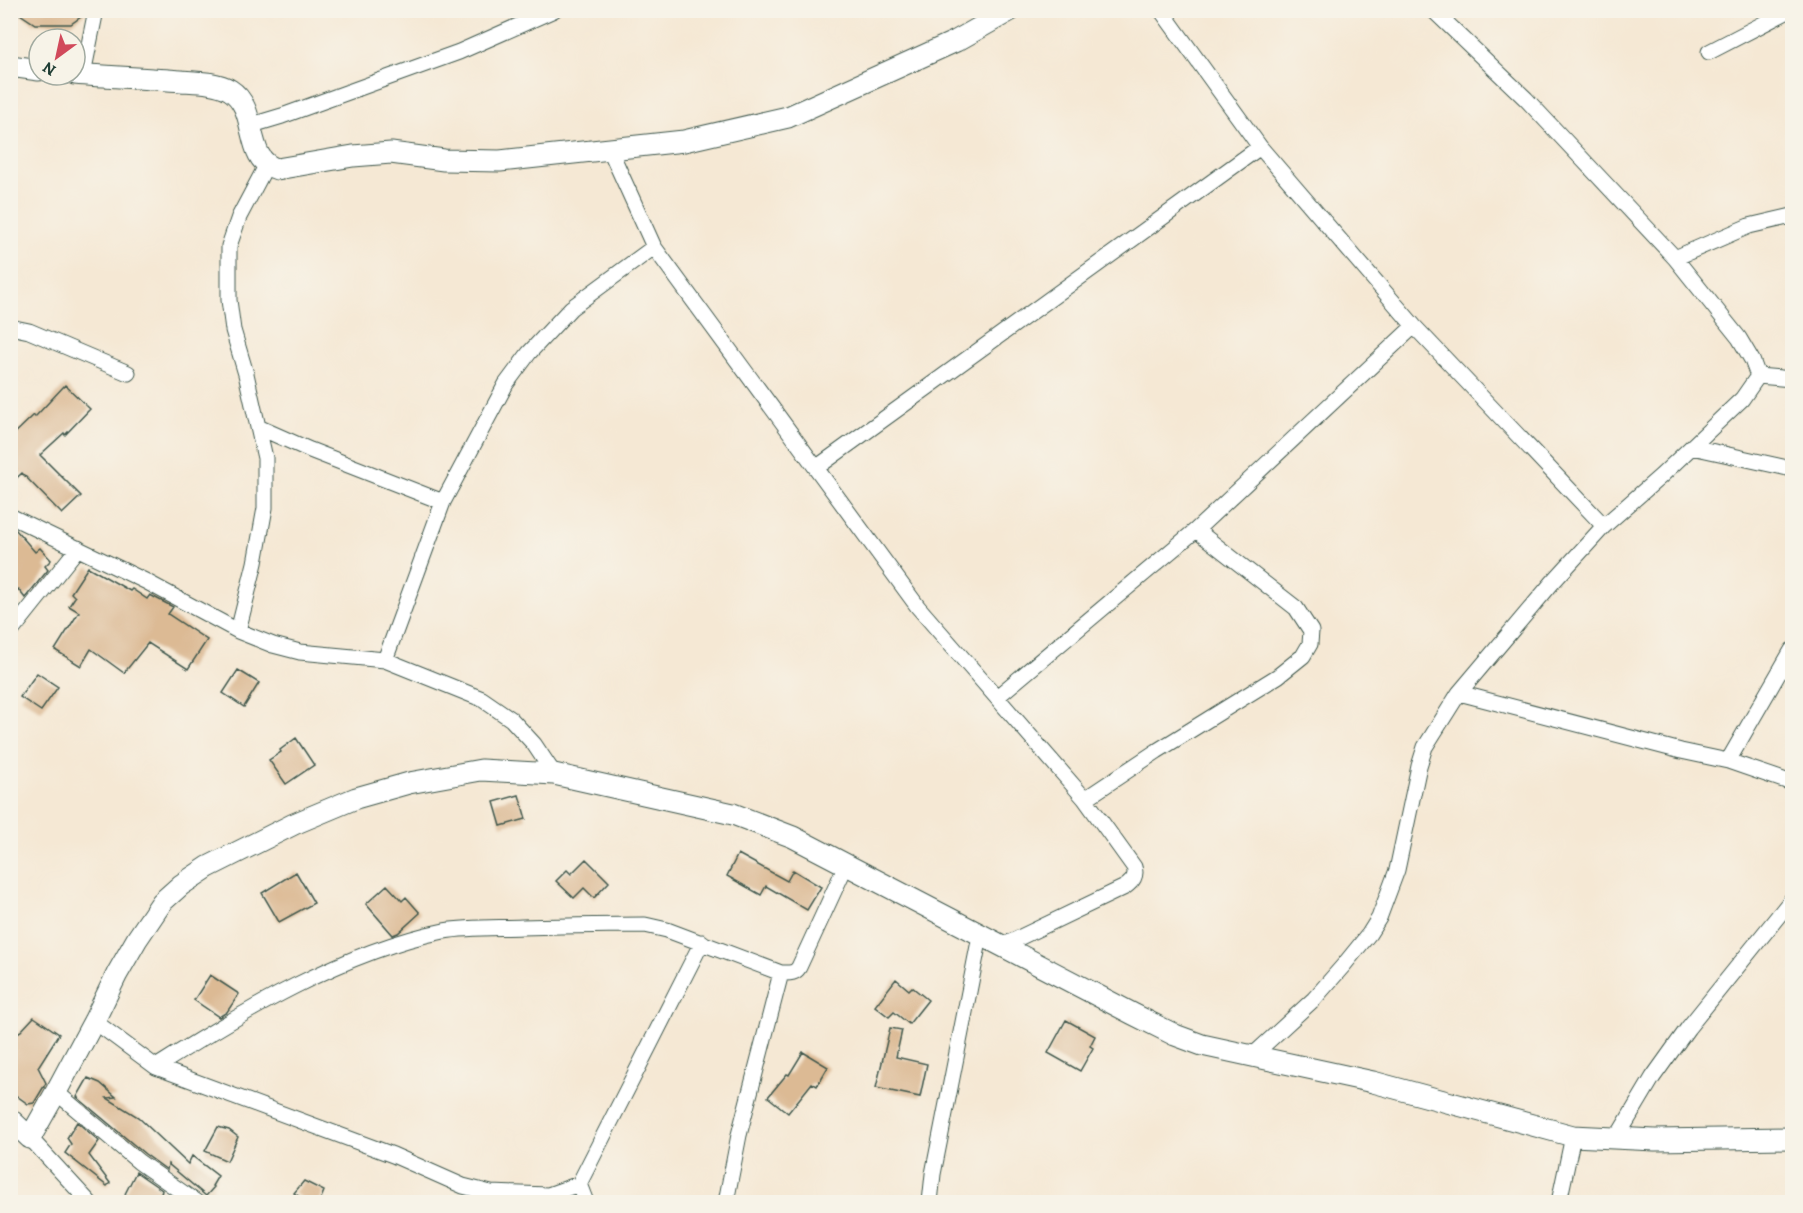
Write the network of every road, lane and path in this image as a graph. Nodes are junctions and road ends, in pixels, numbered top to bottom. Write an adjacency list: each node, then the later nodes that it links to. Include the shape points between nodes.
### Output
1 (96, 10): 7 (street)
2 (554, 10): 12 (street, via 459,52)
3 (1011, 10): 14 (street, via 956,41 788,117 684,141)
4 (1161, 10): 13 (street)
5 (1433, 10): 18 (street, via 1526,99)
6 (1790, 10): 8 (street)
7 (87, 44)
8 (1709, 52)
9 (10, 66): 10 (street)
10 (27, 68)
11 (87, 74): 12 (street, via 208,83 231,90)
12 (252, 124): 15 (street, via 255,147)
13 (1260, 147): 19 (street); 26 (street)
14 (609, 150): 15 (street, via 471,162 390,153 288,168); 17 (street)
15 (266, 166): 24 (street, via 239,217 229,246 233,330)
16 (1792, 216): 18 (street, via 1749,226)
17 (654, 247): 26 (street); 28 (street, via 571,308 529,353 506,384)
18 (1675, 258): 22 (street, via 1739,338)
19 (1414, 326): 30 (street); 31 (street)
20 (10, 327): 21 (street)
21 (128, 373)
22 (1758, 376): 23 (street); 25 (street, via 1743,399)
23 (1792, 379)
24 (258, 427): 28 (street); 33 (street, via 265,458 265,508)
25 (1692, 447): 27 (street); 30 (street)
26 (816, 468): 38 (street, via 918,607)
27 (1792, 469)
28 (443, 502): 36 (street)
29 (10, 516): 32 (street)
30 (1604, 526): 37 (street)
31 (1196, 530): 38 (street); 42 (street, via 1296,608 1311,631 1310,644 1303,656 1278,676)
32 (78, 548): 33 (street); 34 (street)
33 (238, 631): 36 (street, via 300,652)
34 (10, 633)
35 (1792, 650): 39 (street)
36 (385, 660): 40 (street, via 482,699 511,719)
37 (1459, 693): 39 (street); 50 (street, via 1425,747 1397,870 1379,918 1314,999)
38 (998, 697): 42 (street)
39 (1728, 761): 41 (street)
40 (555, 774): 43 (street, via 733,814 793,837); 49 (street, via 481,770 409,783 356,798 208,867 162,902 117,974)
41 (1792, 783)
42 (1085, 799): 47 (street, via 1131,861 1135,877 1125,887)
43 (846, 865): 45 (street); 48 (street, via 799,967 791,973)
44 (1792, 899): 57 (street, via 1688,1028)
45 (980, 936): 47 (street); 63 (street)
46 (702, 942): 48 (street); 51 (street, via 645,925 446,931 383,948 331,969 220,1026); 58 (street)
47 (1002, 946): 50 (street, via 1175,1035)
48 (781, 973): 62 (street, via 739,1135)
49 (94, 1021): 51 (street); 52 (street)
50 (1251, 1057): 54 (street, via 1373,1082)
51 (156, 1067): 58 (street, via 393,1155 463,1186 491,1193 548,1195)
52 (56, 1092): 55 (street); 60 (street, via 139,1162)
53 (10, 1119): 55 (street)
54 (1573, 1136): 57 (street); 64 (street)
55 (30, 1138): 59 (street)
56 (1792, 1138): 57 (street)
57 (1616, 1139)
58 (579, 1184): 61 (street)
59 (89, 1203)
60 (196, 1203)
61 (586, 1203)
62 (726, 1203)
63 (930, 1203)
64 (1558, 1203)

